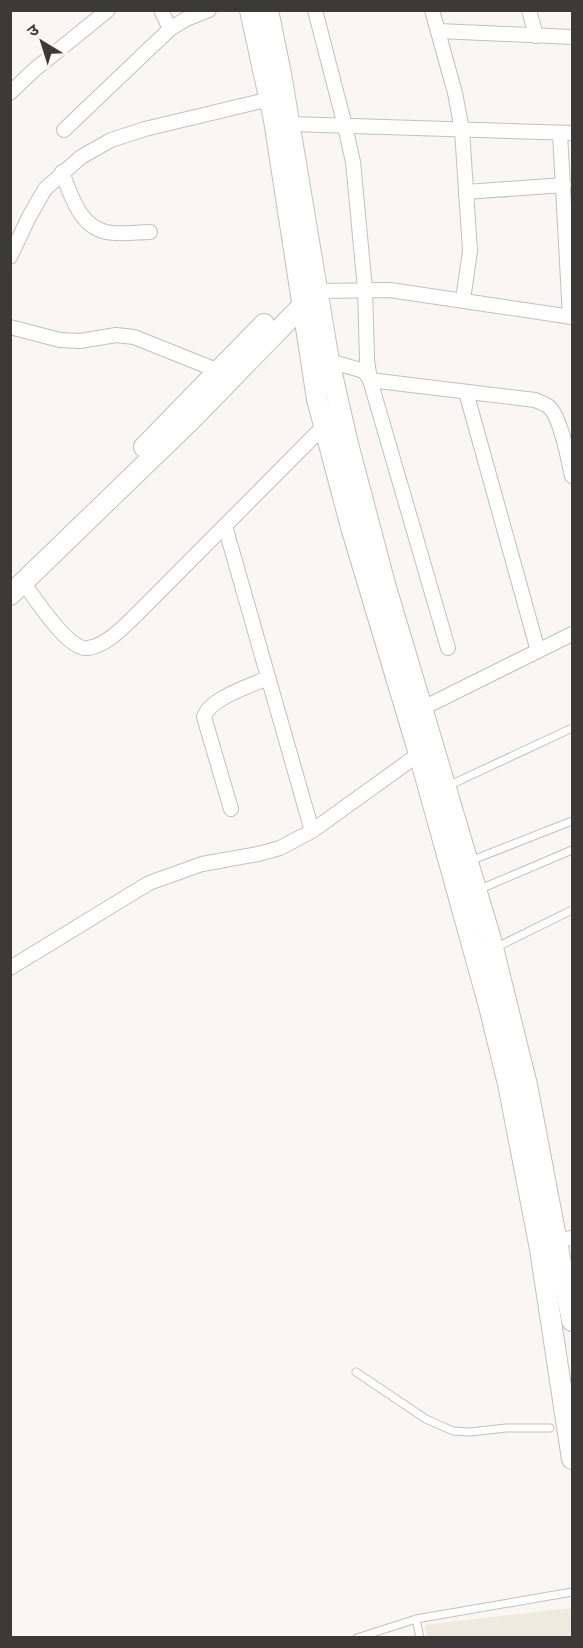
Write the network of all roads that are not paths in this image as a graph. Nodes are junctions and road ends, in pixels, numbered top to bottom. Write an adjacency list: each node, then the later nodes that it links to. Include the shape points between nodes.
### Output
1 (108, 10): 13 (street)
2 (161, 10): 9 (street)
3 (209, 10): 9 (street)
4 (250, 10): 14 (street)
5 (268, 10): 15 (street)
6 (315, 10): 16 (street)
7 (432, 10): 10 (street)
8 (529, 10): 11 (street)
9 (170, 29): 17 (street)
10 (439, 31): 11 (street); 18 (street)
11 (537, 36): 12 (street)
12 (573, 37)
13 (10, 93)
14 (270, 99): 20 (street, via 111,140); 26 (street)
15 (290, 124): 16 (street); 26 (street)
16 (345, 126): 18 (street); 25 (street, via 353,162)
17 (64, 130)
18 (462, 130): 19 (street); 22 (street)
19 (566, 133): 21 (street)
20 (62, 172): 23 (street, via 77,208 93,225 106,232); 24 (street, via 45,189)
21 (564, 184): 22 (street); 28 (street)
22 (466, 192): 27 (street, via 470,250)
23 (150, 232)
24 (10, 257)
25 (365, 289): 26 (street); 27 (street); 32 (street)
26 (305, 295): 30 (street); 31 (street); 35 (street, via 311,371)
27 (463, 300): 28 (street)
28 (572, 317)
29 (10, 327): 31 (street, via 60,340 134,337)
30 (328, 361): 32 (street, via 364,371); 43 (street)
31 (225, 374): 38 (street, via 192,418)
32 (370, 380): 33 (street); 40 (street)
33 (466, 392): 34 (street, via 535,400 547,405); 41 (street)
34 (565, 424): 36 (street)
35 (324, 426): 37 (street); 43 (street, via 351,527)
36 (573, 477)
37 (225, 526): 38 (street, via 115,634 87,648 73,644); 42 (street)
38 (15, 586)
39 (573, 634): 41 (street)
40 (448, 648)
41 (538, 651): 43 (street)
42 (268, 678): 47 (street, via 214,703 204,717); 49 (street)
43 (415, 712): 45 (street); 46 (street)
44 (570, 729): 46 (lane)
45 (419, 754): 49 (street); 59 (street, via 508,1084)
46 (446, 787): 51 (street)
47 (231, 808)
48 (573, 821): 51 (lane)
49 (312, 831): 55 (street, via 280,848 202,864 149,883)
50 (573, 850): 52 (lane)
51 (468, 862): 52 (street)
52 (476, 891): 54 (street)
53 (573, 910): 54 (lane)
54 (493, 949): 56 (street)
55 (10, 968)
56 (565, 1239): 57 (street)
57 (573, 1321)
58 (356, 1372): 60 (lane, via 426,1419 453,1431)
59 (570, 1426): 60 (lane); 60 (lane); 61 (street)
60 (550, 1428)
61 (573, 1459)
62 (573, 1592): 63 (lane)
63 (416, 1619): 64 (lane); 65 (lane)
64 (357, 1638)
65 (420, 1638)

